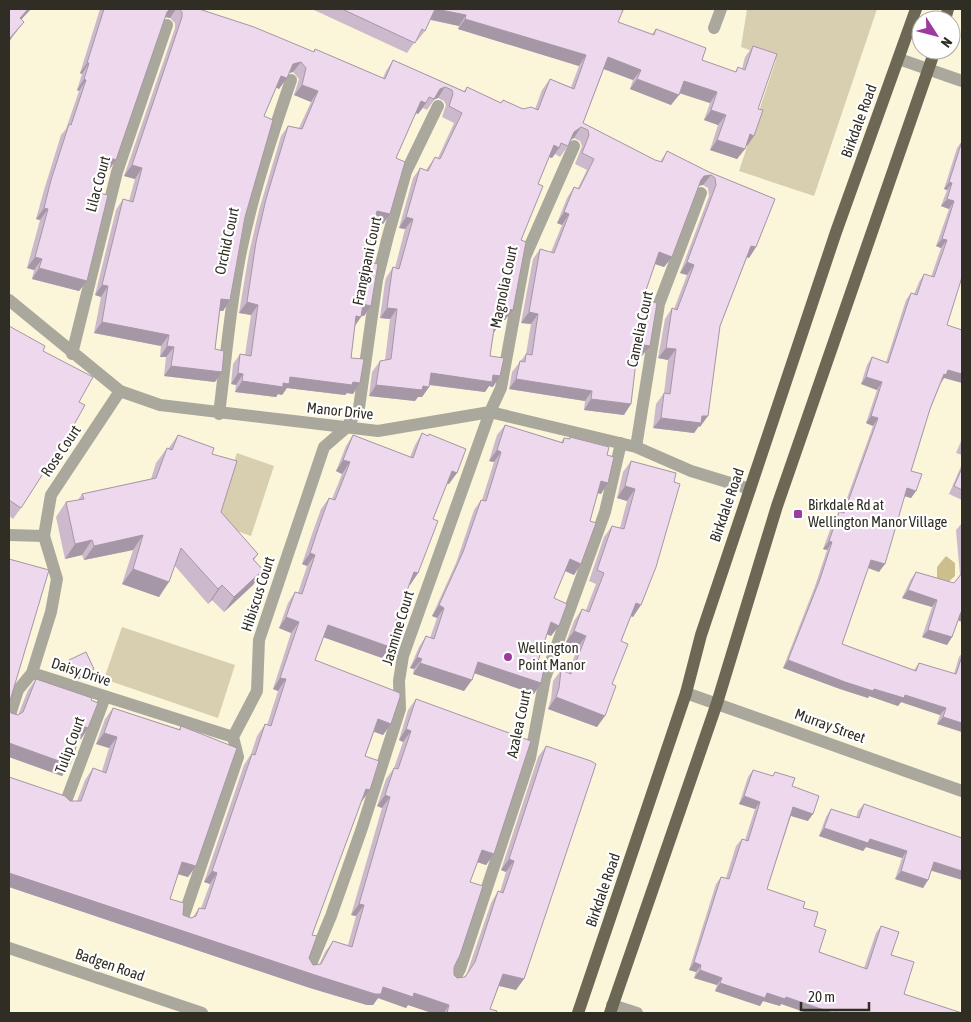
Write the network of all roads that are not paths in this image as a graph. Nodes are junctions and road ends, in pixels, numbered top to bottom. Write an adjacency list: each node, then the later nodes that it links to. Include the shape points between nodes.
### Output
1 (721, 9): 4 (street)
2 (916, 9): 5 (main road, Birkdale Road)
3 (167, 25): 14 (street, Lilac Court, via 117,172)
4 (714, 28)
5 (899, 59): 7 (street); 21 (main road, Birkdale Road, via 836,232)
6 (932, 60): 7 (main road)
7 (929, 69): 9 (street); 27 (main road, via 777,506)
8 (291, 80): 17 (street, Orchid Court, via 254,192 241,251)
9 (962, 80)
10 (438, 106): 18 (street, Frangipani Court, via 400,190 377,280 359,408)
11 (574, 146): 16 (street, Magnolia Court, via 525,257 501,388)
12 (701, 193): 20 (street, Camelia Court, via 659,304)
13 (9, 300): 14 (street, Manor Drive)
14 (72, 354): 15 (street, Manor Drive)
15 (120, 391): 17 (street, Manor Drive, via 160,405); 23 (street, Rose Court, via 51,495)
16 (490, 412): 18 (street, Manor Drive, via 378,431); 19 (street, Manor Drive); 34 (street, Jasmine Court, via 402,656 400,709 362,828)
17 (220, 414): 18 (street, Manor Drive)
18 (346, 428): 29 (street, Hibiscus Court, via 324,447 259,640 257,691)
19 (621, 443): 20 (street, Manor Drive); 35 (street, Azalea Court, via 605,512 545,678 530,758)
20 (636, 446): 21 (street, Manor Drive, via 692,471)
21 (750, 489): 25 (main road, Birkdale Road, via 701,635)
22 (9, 535): 23 (street)
23 (44, 536): 24 (street, Daisy Drive, via 57,579 51,612)
24 (32, 673): 26 (street, Daisy Drive); 28 (street, via 18,690)
25 (686, 693): 27 (street, Murray Street); 38 (main road, Birkdale Road)
26 (105, 698): 29 (street, Daisy Drive); 31 (street, Tulip Court)
27 (717, 703): 30 (street, Murray Street); 36 (main road)
28 (9, 718)
29 (233, 737): 32 (street, via 238,757)
30 (962, 791)
31 (65, 804)
32 (182, 921)
33 (9, 948): 37 (street, Badgen Road)
34 (309, 969)
35 (453, 982)
36 (611, 1009): 39 (street)
37 (202, 1013)
38 (578, 1013)
39 (637, 1013)

